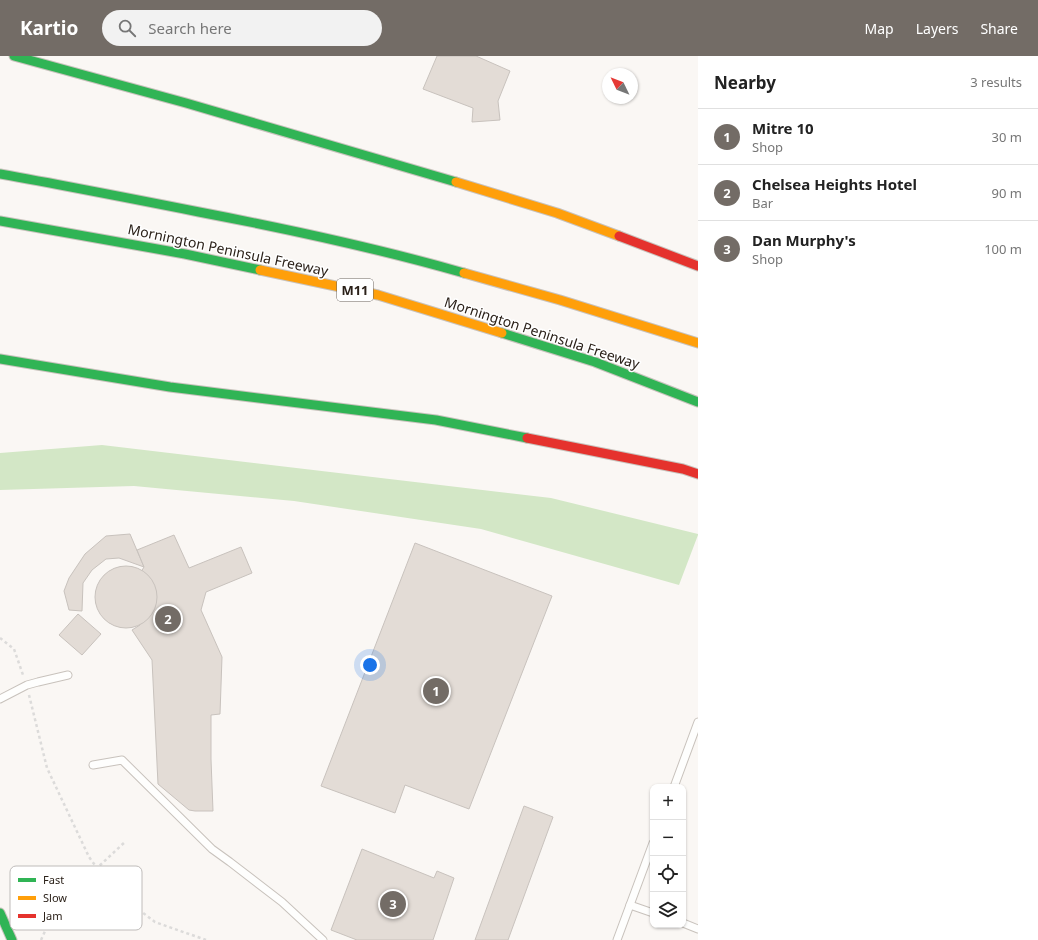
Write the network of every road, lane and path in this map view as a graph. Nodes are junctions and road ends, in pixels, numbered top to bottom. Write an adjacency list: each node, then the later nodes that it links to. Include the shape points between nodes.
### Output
1 (14, 56): 4 (highway, via 430,174 557,214)
2 (0, 174): 5 (highway, via 286,229 422,262 560,300)
3 (0, 221): 9 (highway, Mornington Peninsula Freeway / M11, via 185,254 378,295 595,362)
4 (698, 266)
5 (698, 343)
6 (0, 360): 8 (highway)
7 (70, 380): 8 (highway)
8 (170, 387): 10 (highway, via 436,420)
9 (698, 402)
10 (698, 474)
11 (0, 638): 13 (path, via 14,649)
12 (68, 675): 13 (lane)
13 (27, 686): 14 (lane); 20 (path, via 47,768)
14 (0, 699)
15 (698, 722): 17 (lane)
16 (93, 765): 32 (lane, via 122,760 212,849 282,902)
17 (675, 784)
18 (126, 841): 21 (path)
19 (650, 851): 22 (lane)
20 (96, 866)
21 (99, 866)
22 (630, 906): 24 (lane); 33 (lane)
23 (142, 912): 31 (path, via 155,922)
24 (650, 912)
25 (0, 913): 29 (highway)
26 (686, 925): 27 (lane)
27 (698, 929)
28 (46, 930): 30 (path)
29 (12, 940)
30 (41, 940)
31 (206, 940)
32 (323, 940)
33 (617, 940)

